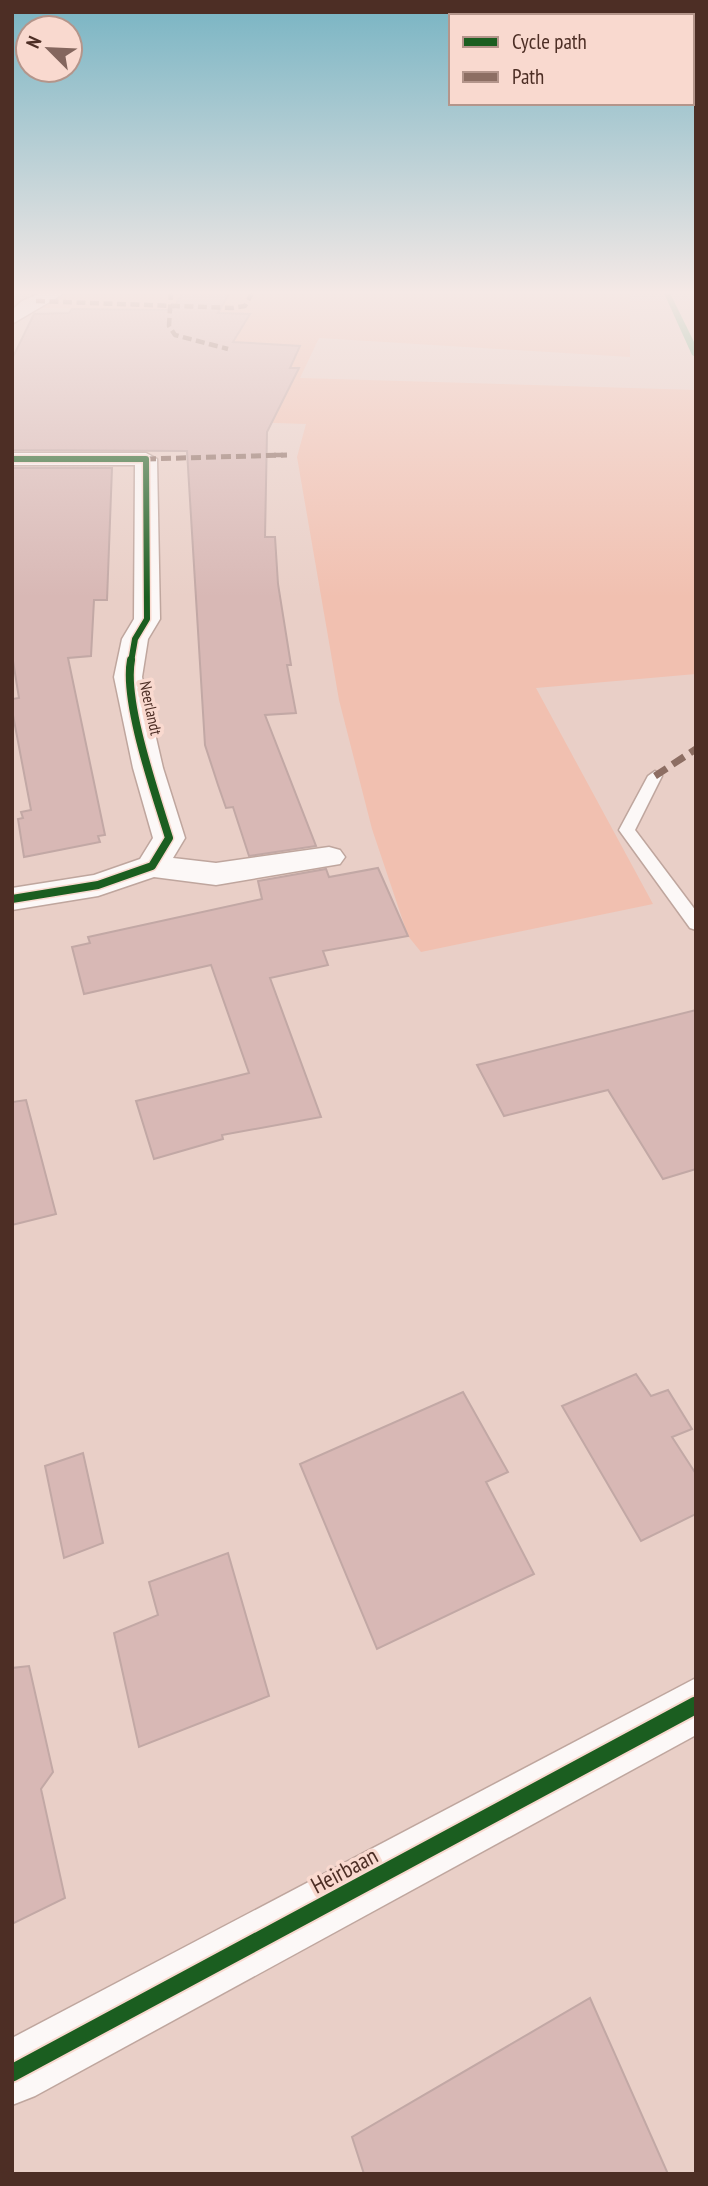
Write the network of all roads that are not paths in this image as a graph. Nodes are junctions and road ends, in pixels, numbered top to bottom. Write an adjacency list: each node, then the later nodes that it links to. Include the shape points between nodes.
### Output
1 (12, 459): 4 (street, Neerlandt, via 146,459 148,619 135,639 128,677 169,838)
2 (655, 776): 6 (lane, via 627,830)
3 (328, 857): 4 (street, via 216,874)
4 (152, 866): 5 (street, via 98,885)
5 (12, 899)
6 (696, 924)
7 (696, 1705): 8 (street, Heirbaan)
8 (12, 2073)

